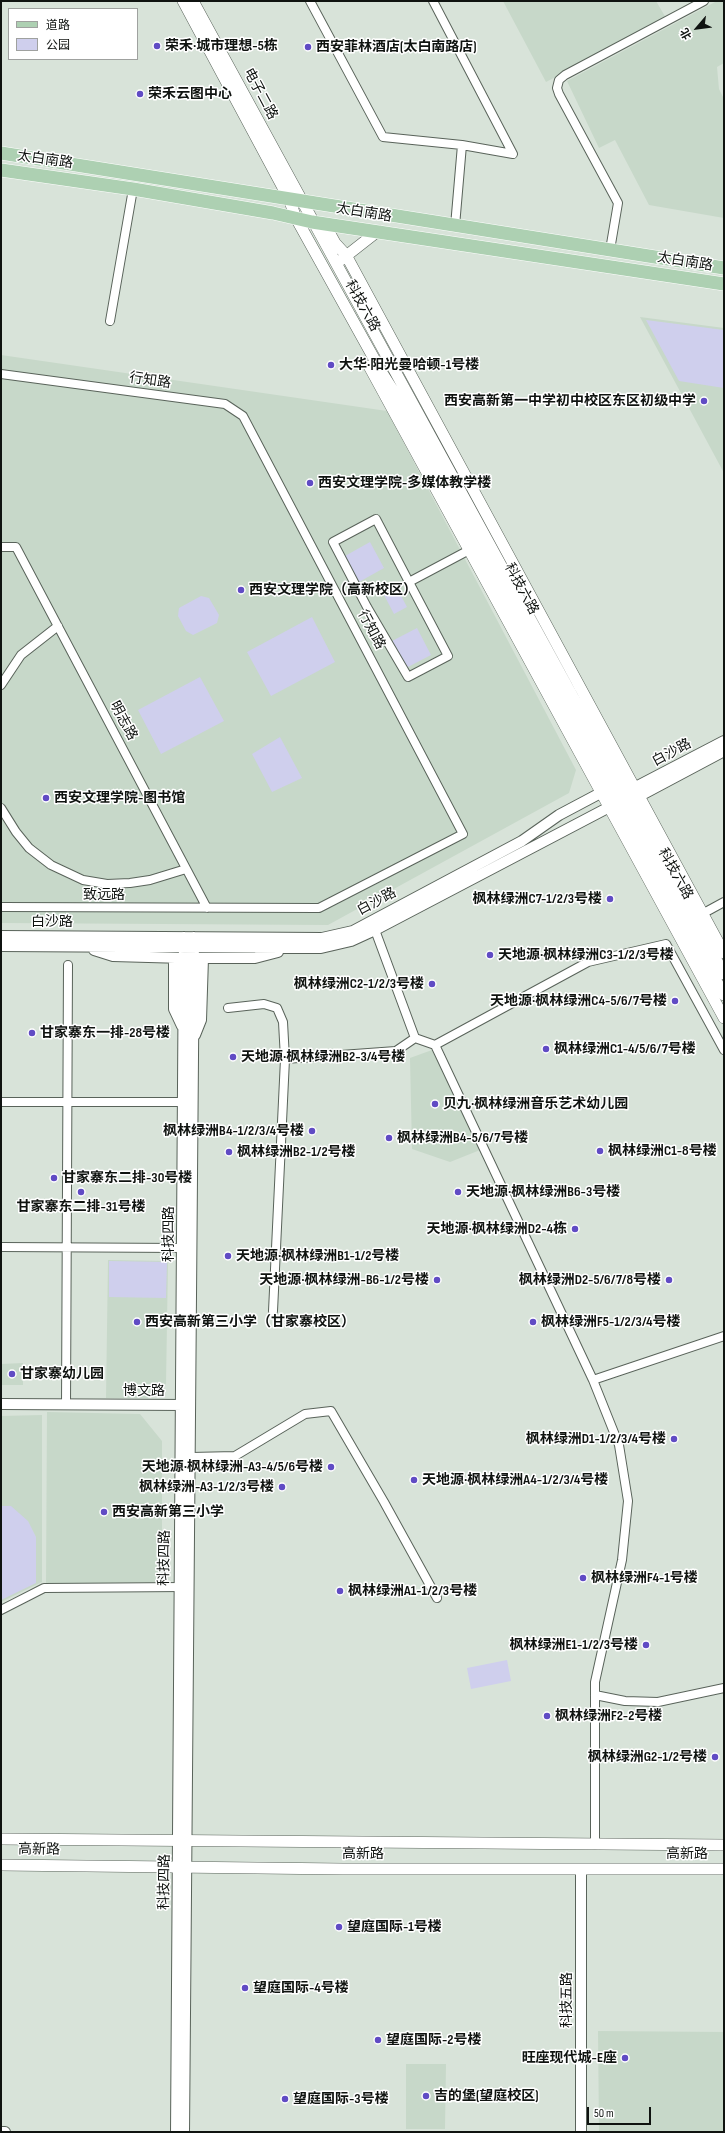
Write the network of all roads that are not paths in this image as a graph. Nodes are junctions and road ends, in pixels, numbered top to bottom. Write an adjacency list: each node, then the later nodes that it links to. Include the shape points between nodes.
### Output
1 (183, 1): 10 (main road, 电子二路)
2 (193, 1): 10 (main road, 电子二路)
3 (310, 1): 6 (street, via 382,137)
4 (433, 1): 6 (street, via 513,154)
5 (704, 1): 15 (street, via 559,80 559,94 618,203)
6 (462, 145): 13 (street)
7 (1, 153): 10 (main road, 太白南路)
8 (1, 170): 9 (main road, 太白南路)
9 (133, 189): 11 (main road, 太白南路); 20 (street)
10 (295, 200): 11 (main road); 12 (main road, 科技六路); 13 (main road, 太白南路)
11 (292, 217): 12 (main road, 太白南路); 22 (main road)
12 (318, 223): 14 (main road, 太白南路); 16 (main road); 17 (main road, 科技六路)
13 (455, 226): 15 (main road, 太白南路)
14 (378, 231): 16 (main road); 19 (main road, 太白南路)
15 (610, 250): 18 (main road, 太白南路)
16 (346, 255): 17 (main road); 30 (main road)
17 (336, 265): 22 (main road, 科技六路)
18 (724, 268)
19 (724, 284)
20 (110, 321)
21 (1, 374): 36 (street, 行知路, via 225,404 243,416 462,834 319,908)
22 (479, 545): 24 (street); 29 (main road, 科技六路); 30 (main road, 科技六路)
23 (1, 547): 25 (street, 明志路, via 16,547)
24 (409, 582): 24 (street, via 376,519 333,542 408,677 448,656)
25 (58, 626): 26 (street, via 21,655); 33 (street, 明志路)
26 (1, 685)
27 (724, 741): 30 (street, 白沙路)
28 (724, 751): 30 (street, 白沙路)
29 (606, 790): 30 (street); 31 (main road, 科技六路); 40 (street, 白沙路, via 559,815 522,841 353,931 322,938)
30 (633, 794): 31 (street, 白沙路); 37 (main road); 47 (main road, 科技六路)
31 (614, 805): 38 (street, 白沙路); 48 (main road, 科技六路); 50 (main road)
32 (1, 808): 33 (street, via 29,848 51,866 83,880 107,884 130,883)
33 (186, 869): 36 (street, 明志路)
34 (724, 902): 37 (street)
35 (1, 907): 36 (street, 致远路)
36 (207, 908)
37 (702, 914): 43 (main road)
38 (375, 930): 44 (street, 白沙路, via 351,941 321,948); 52 (street)
39 (1, 936): 40 (street, 白沙路)
40 (189, 937): 44 (street, 科技四路)
41 (1, 946): 42 (street, 白沙路)
42 (86, 947): 44 (street, 白沙路); 45 (street, via 113,956)
43 (724, 953)
44 (192, 954): 45 (street); 51 (street, 科技四路); 67 (street, 科技四路, via 193,1038)
45 (174, 958): 51 (street, via 174,1009)
46 (68, 965): 57 (street)
47 (724, 974)
48 (724, 995)
49 (228, 1008): 55 (street, via 264,1004 277,1008 283,1022)
50 (724, 1018)
51 (184, 1029): 58 (street, 科技四路)
52 (415, 1038): 53 (street); 55 (street, via 396,1051)
53 (434, 1044): 54 (street, via 588,962 666,944); 64 (street)
54 (724, 1050)
55 (285, 1059): 62 (street)
56 (1, 1102): 57 (street)
57 (68, 1102): 58 (street); 60 (street)
58 (183, 1102): 61 (street, 科技四路)
59 (1, 1247): 60 (street)
60 (66, 1247): 61 (street); 66 (street)
61 (183, 1248): 67 (street, 科技四路)
62 (273, 1311)
63 (724, 1336): 64 (street)
64 (593, 1380): 73 (street, via 619,1445 628,1501 622,1560 595,1682)
65 (1, 1404): 66 (street, 博文路)
66 (66, 1405): 67 (street, 博文路)
67 (186, 1405): 68 (street, 科技四路); 69 (street, 科技四路)
68 (191, 1457): 69 (street, 科技四路); 70 (street, via 235,1456 304,1414 331,1411)
69 (183, 1587): 71 (street, via 44,1588); 75 (street, 科技四路)
70 (437, 1598)
71 (1, 1610)
72 (724, 1688): 73 (street, via 658,1702 625,1701)
73 (595, 1695): 76 (street)
74 (1, 1839): 75 (main road, 高新路)
75 (183, 1842): 76 (main road, 高新路); 79 (street, 科技四路)
76 (595, 1845): 77 (main road, 高新路)
77 (724, 1845)
78 (1, 1865): 79 (main road, 高新路)
79 (183, 1867): 80 (main road, 高新路); 84 (street, 科技四路); 85 (street, 科技四路)
80 (581, 1869): 81 (main road, 高新路); 86 (street, 科技五路)
81 (724, 1869)
82 (1, 2132): 83 (street)
83 (5, 2132)
84 (176, 2132)
85 (184, 2132)
86 (581, 2132)

